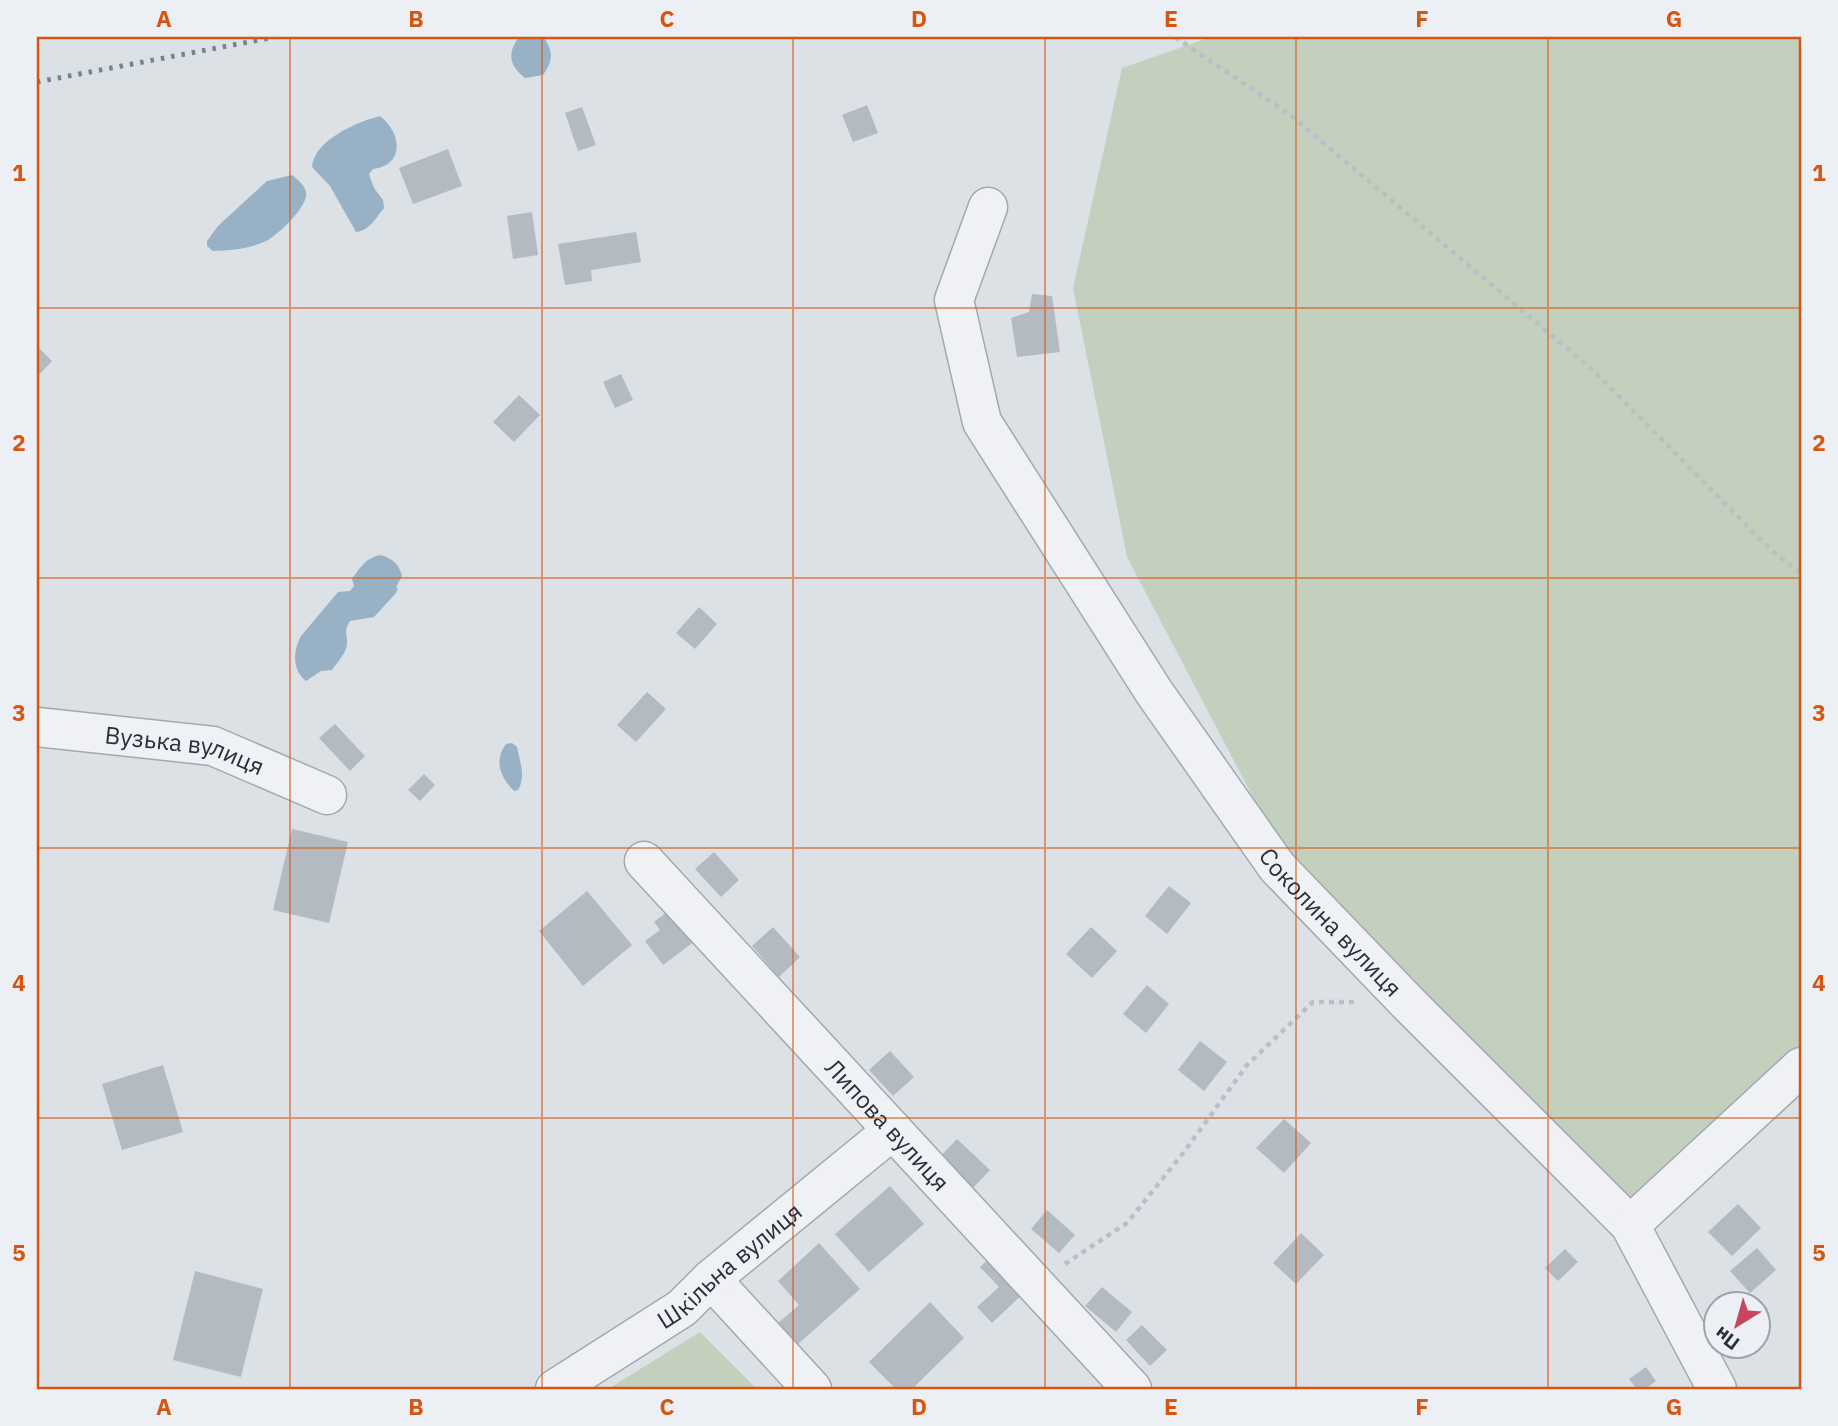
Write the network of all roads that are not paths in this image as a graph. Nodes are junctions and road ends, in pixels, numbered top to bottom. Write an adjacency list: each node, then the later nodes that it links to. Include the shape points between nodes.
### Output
1 (988, 206): 7 (street, Соколина вулиця, via 954,300 982,422 1154,692 1277,867)
2 (37, 727): 3 (street, Вузька вулиця, via 213,746)
3 (327, 795)
4 (644, 861): 6 (street, Липова вулиця)
5 (1801, 1066): 7 (street)
6 (892, 1130): 8 (street, Шкільна вулиця); 11 (street, Липова вулиця)
7 (1630, 1224): 12 (street, Соколина вулиця)
8 (711, 1279): 9 (street, Шкільна вулиця, via 682,1308); 10 (street)
9 (555, 1389)
10 (811, 1389)
11 (1132, 1389)
12 (1717, 1389)

